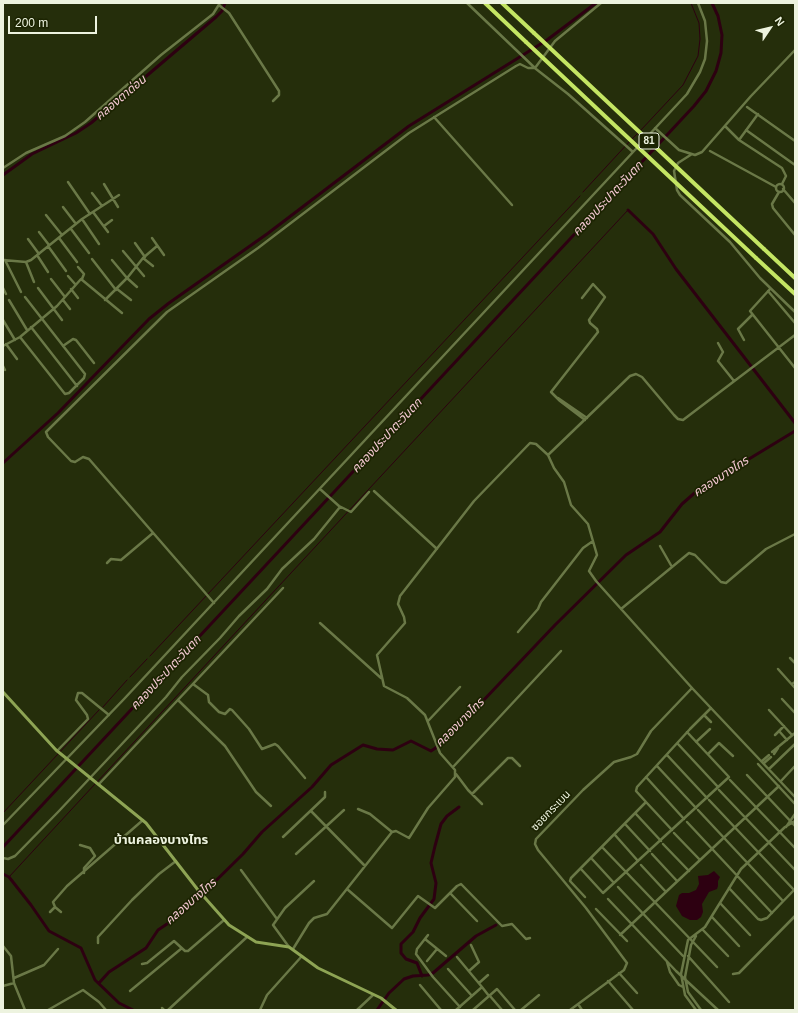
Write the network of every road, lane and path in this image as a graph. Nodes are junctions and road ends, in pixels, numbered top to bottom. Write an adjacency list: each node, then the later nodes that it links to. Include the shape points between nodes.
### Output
1 (467, 3): 8 (street)
2 (485, 3): 86 (highway, 81, bridge)
3 (502, 3): 73 (highway, 81, bridge)
4 (601, 3): 8 (street, via 555,41)
5 (698, 3): 14 (street, via 705,21 705,59 687,94)
6 (222, 6): 9 (street, via 279,91 279,95); 22 (street, via 161,55 85,122 65,136 26,153)
7 (795, 50): 13 (street, via 751,96)
8 (535, 68): 12 (street, via 520,64); 19 (street)
9 (272, 101)
10 (747, 106): 11 (street)
11 (758, 114): 15 (street); 17 (street)
12 (434, 117): 33 (street); 128 (street, via 408,133 258,248 167,312 46,432 71,461 76,462 83,457 89,460)
13 (726, 127): 16 (street); 20 (street, via 702,152)
14 (655, 128): 19 (street); 20 (street, via 673,146)
15 (746, 130): 16 (street); 21 (street)
16 (739, 140): 25 (street, via 782,168 786,176)
17 (795, 141)
18 (710, 151): 26 (street)
19 (633, 152): 124 (street)
20 (692, 154): 83 (street, via 678,163 674,171 677,190 730,242)
21 (795, 165)
22 (3, 168)
23 (68, 182): 38 (street)
24 (104, 184): 31 (street)
25 (782, 184): 26 (street); 27 (street)
26 (776, 187): 29 (street)
27 (783, 189): 29 (street); 32 (street)
28 (92, 192): 34 (street)
29 (779, 192): 47 (street, via 772,206)
30 (119, 195): 31 (street)
31 (114, 199): 34 (street); 36 (street)
32 (795, 203)
33 (512, 205)
34 (102, 206): 37 (street)
35 (62, 207): 42 (street)
36 (118, 207)
37 (93, 212): 38 (street); 43 (street)
38 (90, 214): 40 (street)
39 (46, 215): 48 (street)
40 (82, 219): 42 (street); 52 (street)
41 (112, 220): 43 (street)
42 (76, 224): 44 (street)
43 (104, 226): 46 (street)
44 (71, 229): 48 (street); 56 (street)
45 (39, 232): 53 (street)
46 (108, 232)
47 (795, 235)
48 (60, 236): 53 (street); 64 (street)
49 (152, 238): 54 (street)
50 (28, 239): 57 (street)
51 (135, 243): 59 (street)
52 (100, 244)
53 (49, 245): 57 (street); 68 (street)
54 (157, 246): 58 (street); 59 (street)
55 (123, 251): 67 (street)
56 (89, 253)
57 (38, 255): 63 (street); 69 (street)
58 (164, 255)
59 (144, 257): 65 (street); 67 (street)
60 (92, 259): 82 (street)
61 (4, 260): 63 (street); 84 (street)
62 (112, 260): 72 (street)
63 (26, 262): 76 (street)
64 (77, 262)
65 (153, 266)
66 (78, 267): 75 (street, via 84,274)
67 (136, 268): 71 (street); 72 (street)
68 (66, 271)
69 (48, 272)
70 (68, 276): 77 (street)
71 (144, 276)
72 (127, 278): 78 (street); 82 (street)
73 (795, 278)
74 (51, 279): 87 (street)
75 (82, 279): 77 (street); 93 (street)
76 (34, 282)
77 (76, 284): 81 (street)
78 (137, 287)
79 (3, 288): 85 (street)
80 (38, 288): 95 (street)
81 (71, 289): 87 (street); 89 (street)
82 (117, 289): 93 (street); 94 (street)
83 (769, 290): 97 (street); 99 (street, via 750,309); 103 (street)
84 (21, 292)
85 (6, 294)
86 (795, 294)
87 (65, 296): 92 (street)
88 (24, 297): 100 (street)
89 (78, 298)
90 (582, 298): 122 (street, via 593,284 605,297 589,320 598,332 551,391)
91 (8, 300): 105 (street)
92 (63, 300): 95 (street); 96 (street)
93 (105, 300): 98 (street)
94 (131, 300)
95 (54, 309): 100 (street); 102 (street)
96 (70, 309)
97 (795, 312)
98 (122, 313)
99 (752, 315): 109 (street, via 738,329); 114 (street)
100 (41, 319): 104 (street); 113 (street)
101 (3, 320): 108 (street)
102 (62, 320)
103 (795, 323)
104 (31, 327): 105 (street); 121 (street)
105 (27, 331): 107 (street)
106 (795, 335): 114 (street)
107 (20, 337): 108 (street); 121 (street, via 65,394)
108 (15, 340): 111 (street)
109 (744, 340)
110 (718, 343): 120 (street, via 723,352 718,361)
111 (6, 344): 112 (street); 115 (street)
112 (3, 346)
113 (63, 346): 116 (street, via 72,339 76,340); 121 (street, via 84,374 84,378)
114 (778, 346): 118 (street); 120 (street)
115 (17, 359)
116 (94, 363)
117 (3, 366): 119 (street)
118 (795, 368)
119 (5, 370)
120 (734, 381): 122 (street, via 683,420 674,415 642,377 632,374)
121 (77, 386)
122 (586, 419): 123 (street)
123 (548, 455): 130 (street, via 564,482 571,505 586,521); 132 (street, via 536,444 527,444 474,501)
124 (321, 490): 127 (street); 136 (street)
125 (374, 491): 132 (street)
126 (369, 492): 127 (street, via 352,512)
127 (340, 507): 189 (street, via 314,539 282,569 268,589 239,616)
128 (153, 533): 133 (street, via 121,560 111,559); 136 (street)
129 (795, 534): 134 (street, via 766,549 726,583 721,582 693,553 689,553)
130 (593, 541): 137 (street, via 596,558 589,571); 139 (street, via 583,548)
131 (660, 546): 134 (street)
132 (437, 549): 144 (street, via 398,598 404,622 377,655)
133 (107, 563)
134 (672, 567): 137 (street)
135 (283, 588): 146 (street)
136 (214, 602): 157 (street)
137 (621, 609): 149 (street)
138 (320, 623): 144 (street)
139 (518, 632)
140 (561, 651): 184 (street)
141 (790, 658): 142 (street)
142 (795, 663)
143 (778, 669): 147 (street)
144 (381, 678): 159 (street, via 386,688 411,701)
145 (795, 682): 147 (street)
146 (193, 684): 153 (street); 190 (street, via 208,695 209,702 219,712 225,714 232,710 262,749 272,745 278,746)
147 (792, 684): 150 (street)
148 (460, 687): 159 (street)
149 (692, 688): 154 (street); 312 (street, ซอยกระเบน, via 651,731 637,754 614,762 561,811 535,842 538,850 624,959 626,967)
150 (795, 688)
151 (3, 692): 172 (street)
152 (782, 699): 156 (street)
153 (178, 700): 193 (street); 204 (street, via 225,746 256,792)
154 (711, 708): 158 (street); 179 (street)
155 (769, 710): 161 (street)
156 (795, 713)
157 (109, 715): 172 (street, via 82,693 78,693 76,700 88,719); 178 (street)
158 (704, 715): 160 (street); 164 (street)
159 (428, 720): 184 (street, via 440,753)
160 (711, 722)
161 (784, 726): 163 (street); 167 (street)
162 (710, 729): 169 (street)
163 (779, 731): 166 (street); 168 (street)
164 (687, 732): 169 (street); 170 (street)
165 (795, 733): 167 (street)
166 (775, 734)
167 (792, 735): 168 (street)
168 (787, 740): 173 (street)
169 (696, 742): 174 (street)
170 (678, 744): 175 (street); 195 (street)
171 (795, 744): 185 (street)
172 (59, 753): 178 (street)
173 (774, 753)
174 (708, 754): 176 (street, via 719,743); 195 (street, via 729,777)
175 (667, 755): 182 (street); 200 (street)
176 (733, 756)
177 (770, 756): 179 (street)
178 (67, 760): 189 (street); 218 (street)
179 (763, 762): 185 (street)
180 (758, 764): 194 (street)
181 (520, 766): 197 (street, via 512,758 508,758)
182 (657, 766): 188 (street); 207 (street)
183 (795, 766): 192 (street)
184 (453, 767): 186 (street)
185 (769, 769): 192 (street)
186 (456, 774): 197 (street); 223 (street, via 428,808 409,838 396,831)
187 (747, 775): 198 (street)
188 (646, 777): 201 (street, via 636,789); 214 (street)
189 (91, 778): 193 (street); 239 (street, via 15,856)
190 (305, 778)
191 (730, 780): 205 (street)
192 (781, 781): 199 (street)
193 (98, 783): 213 (street)
194 (779, 786): 198 (street); 203 (street)
195 (719, 789): 200 (street); 212 (street)
196 (325, 792): 209 (street, via 325,797)
197 (472, 794): 202 (street)
198 (768, 797): 205 (street); 215 (street)
199 (795, 797)
200 (708, 799): 207 (street); 222 (street)
201 (646, 802): 210 (street); 224 (street)
202 (482, 804)
203 (795, 804)
204 (271, 806)
205 (756, 808): 212 (street); 225 (street)
206 (358, 809): 223 (street, via 370,814)
207 (697, 809): 214 (street); 228 (street)
208 (344, 810): 220 (street)
209 (311, 811): 220 (street); 227 (street)
210 (636, 814): 217 (street); 229 (street)
211 (795, 814): 215 (street)
212 (745, 818): 222 (street); 230 (street)
213 (143, 820): 242 (street); 252 (street)
214 (685, 820): 224 (street); 234 (street)
215 (789, 820): 216 (street); 221 (street)
216 (794, 822): 219 (street); 221 (street)
217 (626, 825): 226 (street); 235 (street)
218 (3, 826)
219 (795, 826)
220 (326, 827): 237 (street); 246 (street)
221 (785, 827): 225 (street)
222 (735, 828): 228 (street); 236 (street)
223 (392, 832): 246 (street)
224 (673, 832): 229 (street); 241 (street)
225 (780, 832): 230 (street); 233 (street)
226 (615, 835): 232 (street); 243 (street)
227 (283, 837)
228 (724, 838): 234 (street); 244 (street)
229 (662, 842): 235 (street); 250 (street)
230 (769, 843): 236 (street); 249 (street)
231 (80, 845): 252 (street, via 90,848 95,856 84,868)
232 (603, 848): 240 (street); 251 (street)
233 (795, 848)
234 (712, 849): 241 (street); 253 (street)
235 (650, 850): 243 (street)
236 (759, 853): 244 (street); 260 (street)
237 (296, 854)
238 (652, 854): 255 (street)
239 (3, 858)
240 (592, 859): 247 (street); 256 (street)
241 (700, 860): 250 (street)
242 (176, 861): 277 (street); 291 (street, via 132,900 98,937)
243 (638, 861): 251 (street)
244 (748, 863): 253 (street); 265 (street)
245 (641, 865): 261 (street)
246 (365, 866): 259 (street)
247 (581, 869): 256 (street, via 603,893); 263 (street, via 570,880)
248 (241, 870): 276 (street)
249 (795, 870)
250 (689, 871): 255 (street)
251 (626, 872): 256 (street); 266 (street)
252 (84, 873): 268 (street, via 56,898 53,904)
253 (737, 875): 258 (street); 272 (street)
254 (314, 881): 276 (street)
255 (678, 881): 261 (street)
256 (614, 883)
257 (618, 887): 273 (street)
258 (729, 888): 267 (street); 272 (street, via 758,919 764,920)
259 (348, 889): 262 (street, via 392,928 418,896 435,908); 298 (street, via 325,916 311,920)
260 (794, 890): 265 (street)
261 (666, 892): 266 (street)
262 (450, 893): 278 (street); 286 (street, via 457,886 463,885 502,926 512,924 526,939)
263 (585, 897)
264 (608, 899): 279 (street)
265 (783, 901): 272 (street)
266 (655, 902): 273 (street); 287 (street)
267 (720, 903): 275 (street); 283 (street)
268 (55, 907): 270 (street); 271 (street)
269 (596, 908): 281 (street)
270 (50, 912)
271 (61, 912)
272 (772, 913)
273 (643, 914): 279 (street); 300 (street)
274 (795, 916): 314 (street, via 739,973)
275 (712, 917): 280 (street); 294 (street)
276 (277, 919): 295 (street, via 274,927)
277 (224, 920): 285 (street); 296 (street, via 190,949 186,951)
278 (477, 921)
279 (632, 924): 281 (street); 307 (street)
280 (703, 930): 284 (street); 303 (street)
281 (620, 934): 289 (street)
282 (428, 935): 288 (street)
283 (750, 935)
284 (696, 936): 287 (street); 290 (street)
285 (246, 937): 295 (street, via 256,942); 339 (street)
286 (530, 938)
287 (689, 938): 290 (street); 300 (street)
288 (425, 939): 299 (street); 334 (street, via 416,951 428,971)
289 (627, 941)
290 (692, 941): 305 (street); 309 (street)
291 (98, 943)
292 (471, 945): 311 (street, via 479,962)
293 (3, 946): 317 (street, via 11,956)
294 (739, 946)
295 (289, 947): 298 (street)
296 (182, 948): 308 (street, via 176,941 172,941 147,964); 325 (street)
297 (58, 949): 317 (street, via 44,964)
298 (293, 949): 301 (street)
299 (437, 949): 302 (street); 306 (street)
300 (684, 955): 305 (street); 313 (street)
301 (302, 956): 327 (street, via 318,968); 340 (street, via 267,995)
302 (446, 956)
303 (728, 956)
304 (457, 957): 311 (street)
305 (688, 957): 316 (street); 331 (street)
306 (428, 961)
307 (667, 962): 313 (street); 324 (street, via 670,972)
308 (142, 964)
309 (717, 967)
310 (448, 969): 329 (street)
311 (469, 971): 320 (street)
312 (619, 973): 318 (street); 326 (street)
313 (681, 974): 316 (street); 324 (street)
314 (733, 974)
315 (488, 975): 320 (street)
316 (685, 977): 335 (street, via 688,992); 354 (street)
317 (14, 978): 319 (street)
318 (608, 981): 332 (street); 352 (street)
319 (14, 983): 322 (street); 336 (street)
320 (479, 983): 323 (street)
321 (420, 985): 343 (street)
322 (3, 986)
323 (482, 987): 329 (street); 330 (street)
324 (683, 987): 335 (street, via 689,1001)
325 (130, 991)
326 (637, 993)
327 (373, 995): 341 (street); 342 (street)
328 (539, 995): 349 (street)
329 (472, 996): 334 (street)
330 (489, 996): 333 (street); 347 (street); 348 (street, via 498,989)
331 (729, 1002)
332 (578, 1004): 350 (street); 351 (street)
333 (478, 1006): 345 (street); 346 (street)
334 (460, 1007): 344 (street)
335 (696, 1008): 353 (street)
336 (25, 1010)
337 (48, 1010): 338 (street, via 83,990)
338 (106, 1010)
339 (168, 1010)
340 (260, 1010)
341 (357, 1010)
342 (396, 1010)
343 (441, 1010)
344 (456, 1010)
345 (473, 1010)
346 (481, 1010)
347 (502, 1010)
348 (515, 1010)
349 (520, 1010)
350 (570, 1010)
351 (582, 1010)
352 (633, 1010)
353 (701, 1010)
354 (718, 1010)

